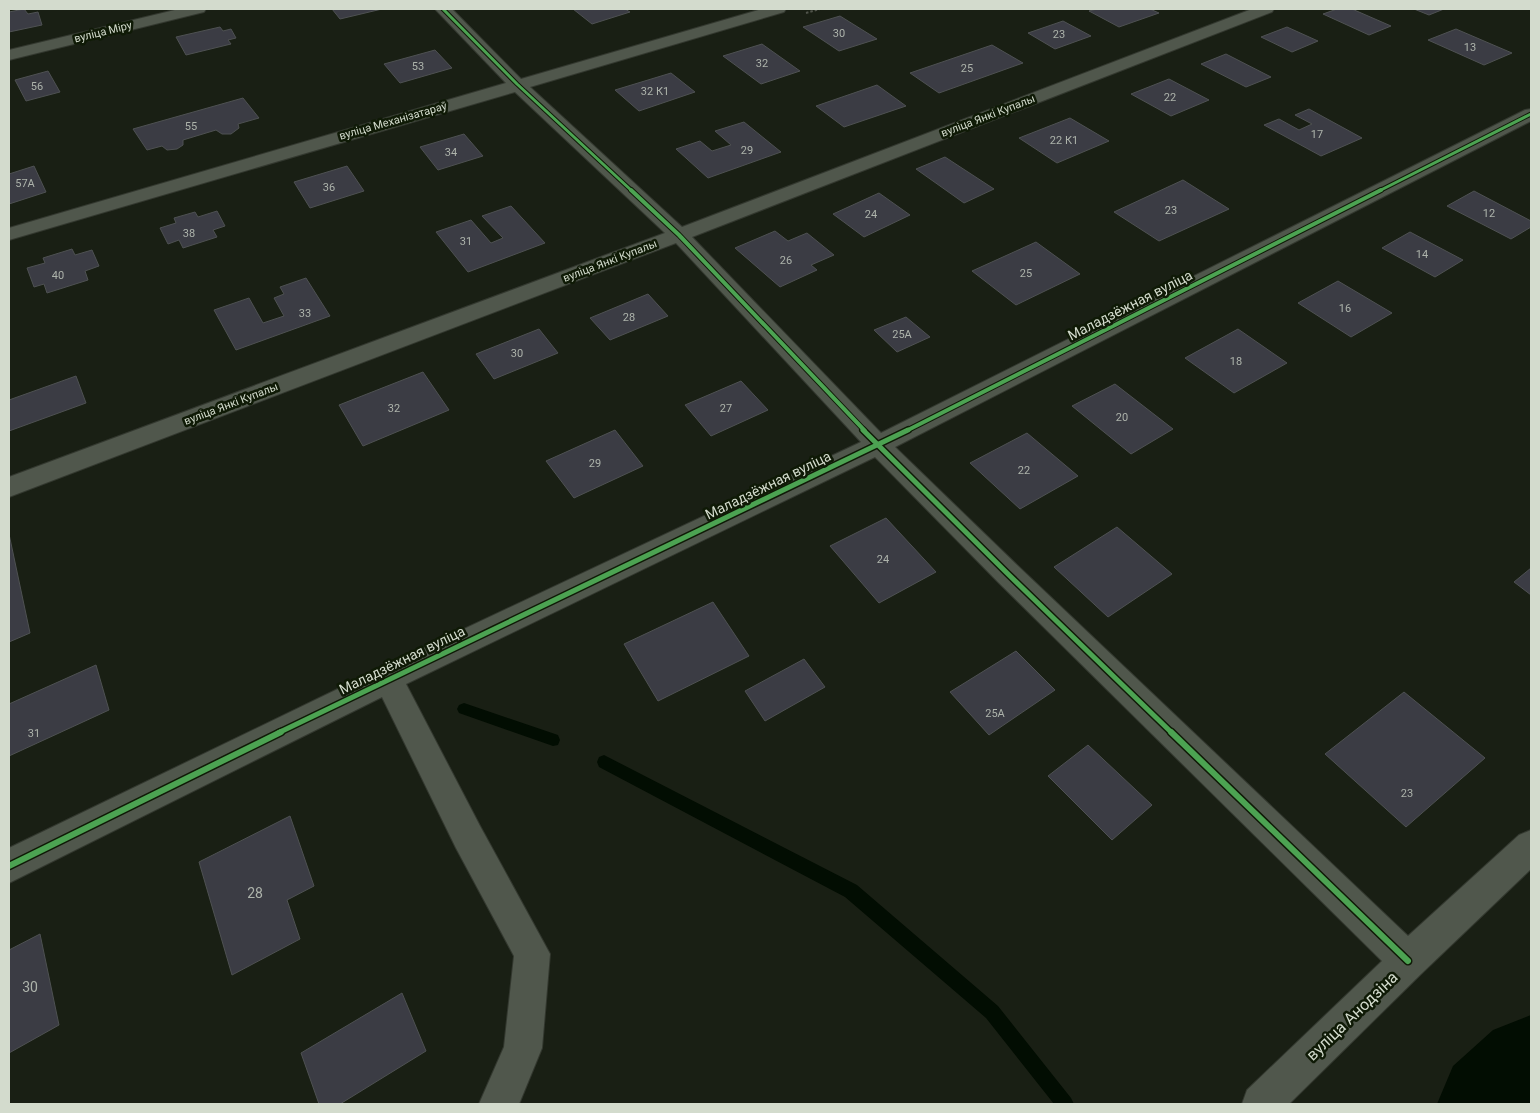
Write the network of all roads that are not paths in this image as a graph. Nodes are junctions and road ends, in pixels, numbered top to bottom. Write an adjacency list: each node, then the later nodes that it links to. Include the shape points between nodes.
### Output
1 (198, 9): 5 (street, вуліца Міру)
2 (443, 9): 6 (street)
3 (778, 9): 6 (street, вуліца Механізатараў)
4 (1266, 9): 9 (street, вуліца Янкі Купалы)
5 (9, 55)
6 (517, 84): 8 (street, вуліца Механізатараў); 9 (street)
7 (1531, 114): 10 (street, Маладзёжная вуліца)
8 (9, 234)
9 (680, 235): 10 (street); 11 (street, вуліца Янкі Купалы)
10 (878, 445): 12 (street, Маладзёжная вуліца); 15 (street)
11 (9, 488)
12 (388, 679): 14 (street, Маладзёжная вуліца); 16 (street, via 532,954 523,1048)
13 (1531, 846): 15 (street, вуліца Анодзіна)
14 (9, 866)
15 (1408, 960): 17 (street, вуліца Анодзіна)
16 (499, 1104)
17 (1261, 1104)

